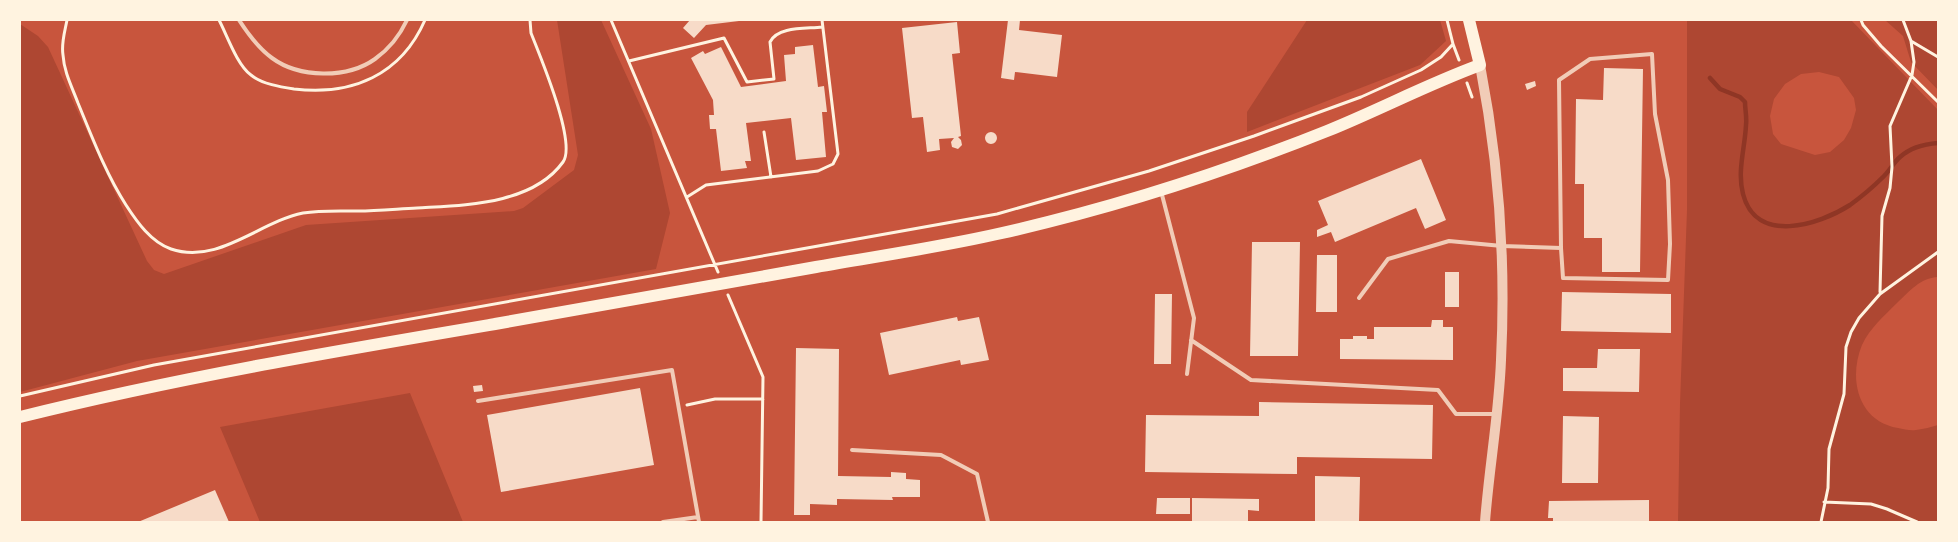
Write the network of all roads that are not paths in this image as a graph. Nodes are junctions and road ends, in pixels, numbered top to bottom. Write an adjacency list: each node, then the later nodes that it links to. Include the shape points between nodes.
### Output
1 (238, 20): 2 (lane, via 272,59 310,73 349,70 374,60 402,31)
2 (407, 20)
3 (1468, 20): 4 (main road)
4 (1480, 65): 5 (main road, via 1316,135); 6 (street, via 1492,128)
5 (1161, 190): 9 (lane, via 1194,318); 13 (main road, via 1000,234 275,363 108,395)
6 (1502, 246): 7 (lane); 8 (lane, via 1449,240 1388,259); 12 (street)
7 (1561, 248): 7 (lane, via 1559,80 1590,59 1652,54 1655,114 1668,180 1668,280 1563,278)
8 (1359, 298)
9 (1191, 340): 10 (lane); 12 (lane, via 1251,381 1438,390 1456,414)
10 (1187, 374)
11 (478, 401): 15 (lane, via 672,370)
12 (1498, 414): 18 (street)
13 (20, 417)
14 (852, 450): 17 (lane, via 941,455 977,474)
15 (698, 520): 16 (lane)
16 (663, 522)
17 (988, 522)
18 (1485, 522)

